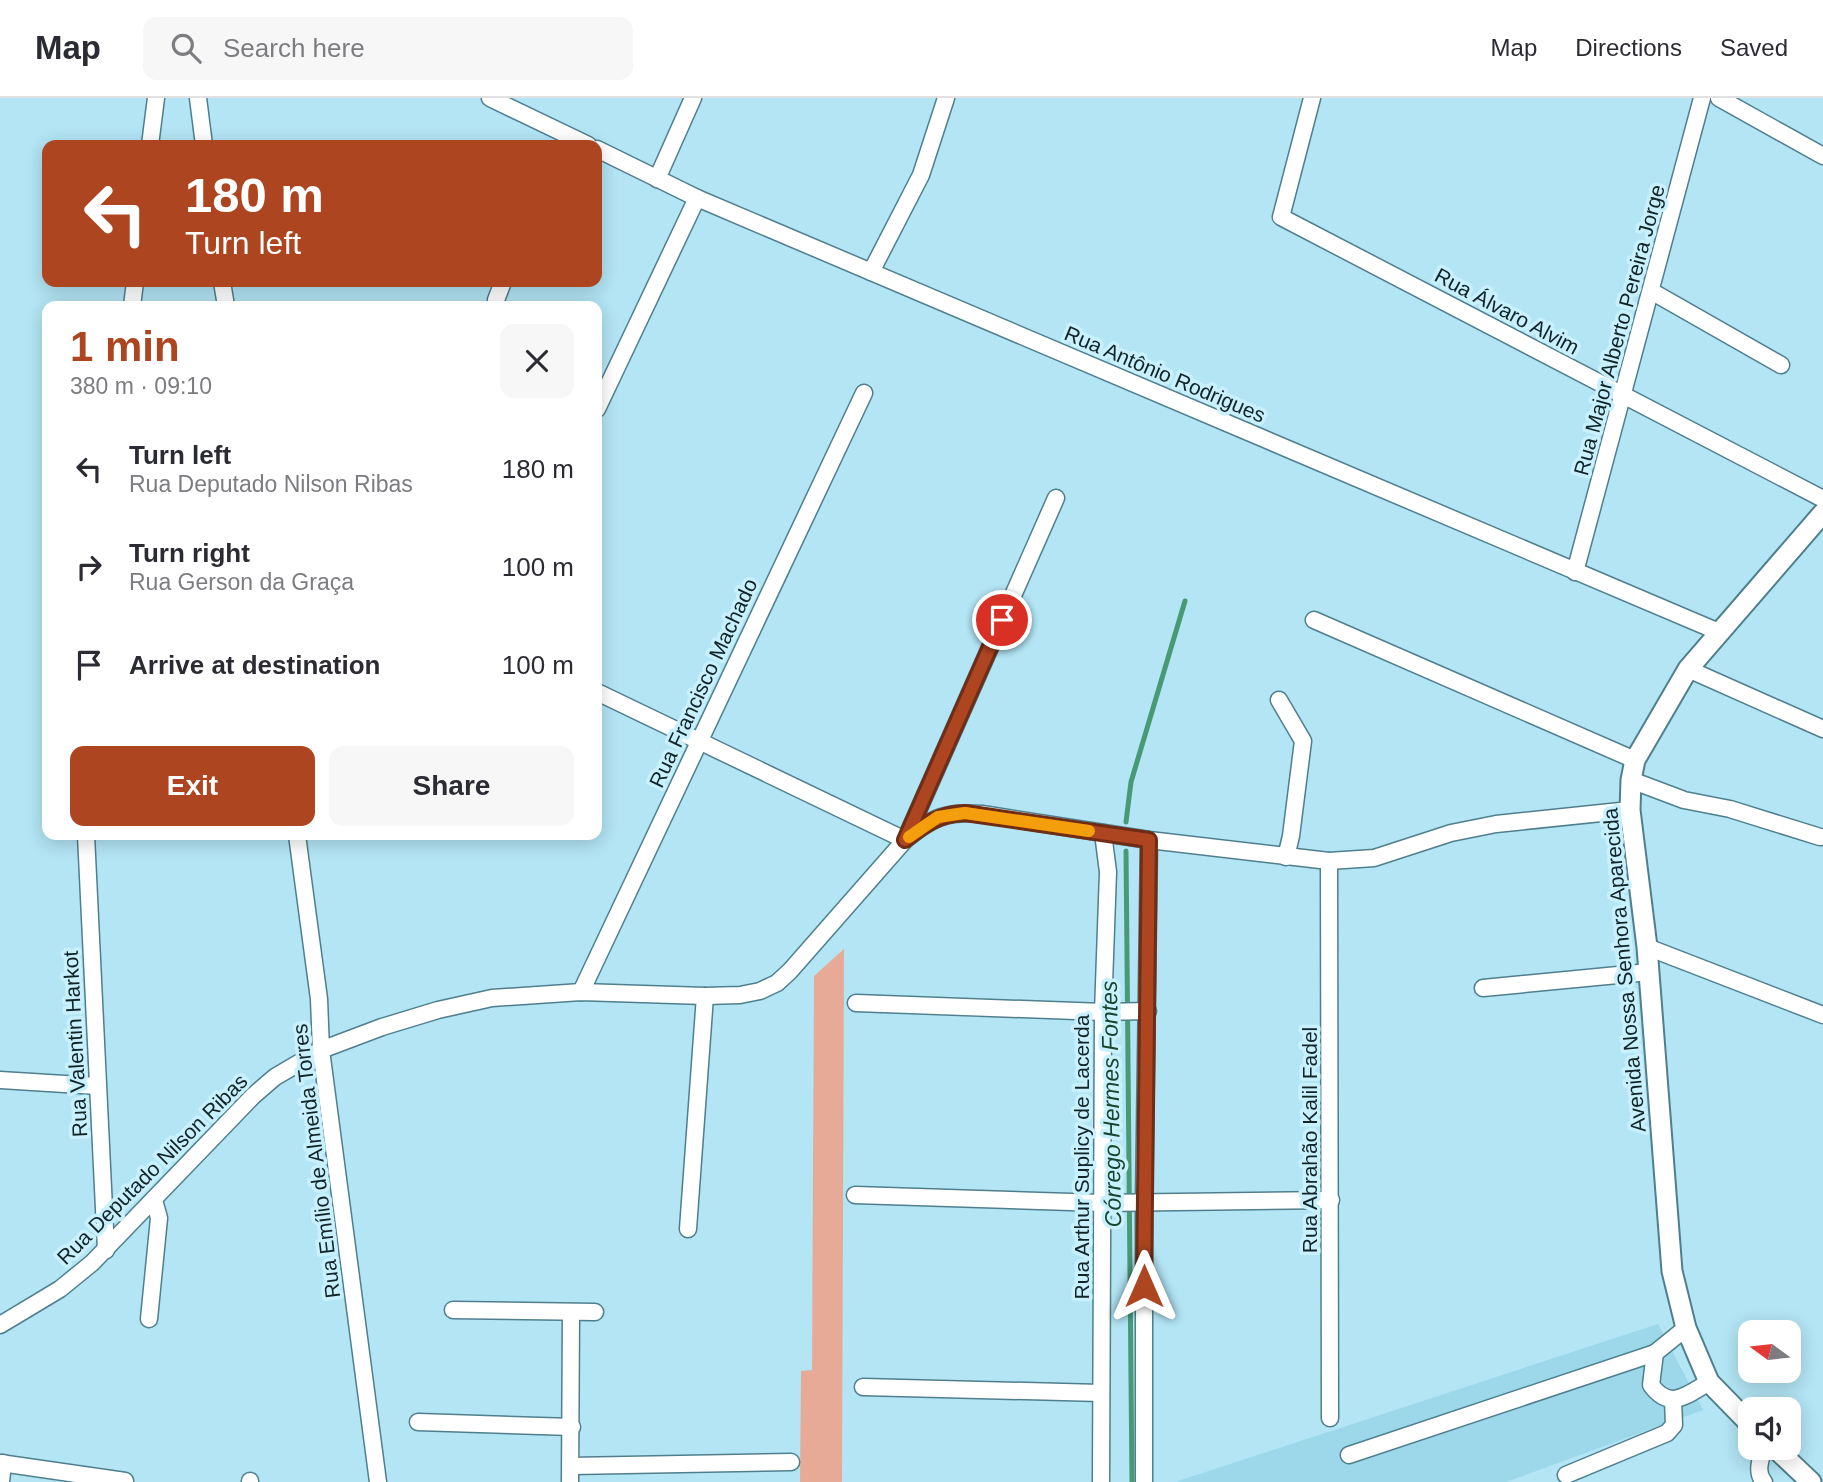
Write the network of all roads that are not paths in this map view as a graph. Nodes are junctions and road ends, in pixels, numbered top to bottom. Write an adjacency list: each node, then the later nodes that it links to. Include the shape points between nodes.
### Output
1 (156, 98): 10 (street)
2 (198, 98): 11 (street)
3 (490, 98): 9 (street)
4 (693, 98): 14 (street)
5 (946, 98): 16 (street, via 921,175)
6 (1312, 98): 22 (street, Rua Álvaro Alvim, via 1281,217)
7 (1702, 98): 18 (street, Rua Major Alberto Pereira Jorge)
8 (1719, 98): 13 (street)
9 (561, 139)
10 (151, 140)
11 (203, 140)
12 (602, 151): 14 (street, Rua Antônio Rodrigues)
13 (1823, 156)
14 (657, 178): 15 (street, Rua Antônio Rodrigues)
15 (697, 198): 16 (street, Rua Antônio Rodrigues); 23 (street)
16 (871, 272): 27 (street, Rua Antônio Rodrigues)
17 (501, 287): 19 (street)
18 (1651, 291): 20 (street); 22 (street, Rua Major Alberto Pereira Jorge)
19 (496, 300)
20 (1781, 365)
21 (864, 393): 34 (street, Rua Francisco Machado)
22 (1624, 395): 25 (street, Rua Álvaro Alvim); 27 (street, Rua Major Alberto Pereira Jorge)
23 (602, 398)
24 (1056, 498): 42 (street)
25 (1823, 499)
26 (1823, 513): 29 (main road, Avenida Nossa Senhora Aparecida)
27 (1575, 572): 29 (street, Rua Antônio Rodrigues)
28 (1314, 620): 35 (street)
29 (1719, 632): 30 (main road, Avenida Nossa Senhora Aparecida)
30 (1688, 669): 33 (street); 35 (main road, Avenida Nossa Senhora Aparecida)
31 (602, 694): 34 (street)
32 (1279, 700): 44 (street, via 1303,741)
33 (1823, 729)
34 (699, 741): 42 (street); 49 (street, Rua Francisco Machado)
35 (1635, 760): 36 (main road, Avenida Nossa Senhora Aparecida)
36 (1631, 780): 37 (main road, Avenida Nossa Senhora Aparecida); 39 (street, via 1684,800)
37 (1630, 810): 45 (street, Rua Deputado Nilson Ribas, via 1496,824 1374,858); 46 (main road, Avenida Nossa Senhora Aparecida)
38 (1103, 833): 42 (street, Rua Deputado Nilson Ribas, via 965,813 938,817); 43 (street, Rua Deputado Nilson Ribas); 53 (street, Rua Arthur Suplicy de Lacerda, via 1108,872)
39 (1820, 837)
40 (86, 840): 57 (street, Rua Valentin Harkot)
41 (298, 840): 55 (street, Rua Emílio de Almeida Torres, via 319,999)
42 (905, 840): 50 (street, Rua Deputado Nilson Ribas, via 777,983 740,995)
43 (1149, 840): 44 (street, Rua Deputado Nilson Ribas); 52 (street)
44 (1286, 857): 45 (street, Rua Deputado Nilson Ribas)
45 (1329, 861): 60 (street, Rua Abrahão Kalil Fadel)
46 (1647, 947): 47 (main road, Avenida Nossa Senhora Aparecida); 54 (street)
47 (1649, 972): 48 (street); 70 (main road, Avenida Nossa Senhora Aparecida, via 1672,1271)
48 (1483, 988)
49 (581, 992): 50 (street, Rua Deputado Nilson Ribas); 55 (street, Rua Deputado Nilson Ribas, via 468,1002)
50 (705, 996): 63 (street)
51 (856, 1003): 53 (street)
52 (1148, 1010): 53 (street); 61 (street)
53 (1102, 1012): 62 (street, Rua Arthur Suplicy de Lacerda)
54 (1823, 1016)
55 (321, 1050): 59 (street, Rua Deputado Nilson Ribas, via 253,1096); 89 (street, Rua Emílio de Almeida Torres)
56 (0, 1080): 57 (street)
57 (97, 1086): 64 (street, Rua Valentin Harkot)
58 (855, 1195): 62 (street)
59 (154, 1200): 64 (street, Rua Deputado Nilson Ribas); 68 (street, via 159,1218)
60 (1331, 1200): 61 (street); 77 (street, Rua Abrahão Kalil Fadel)
61 (1144, 1202): 62 (street); 91 (street)
62 (1102, 1203): 74 (street, Rua Arthur Suplicy de Lacerda)
63 (688, 1229)
64 (106, 1251): 69 (street, Rua Deputado Nilson Ribas, via 60,1289)
65 (453, 1310): 67 (street)
66 (595, 1312): 67 (street)
67 (572, 1313): 79 (street)
68 (149, 1319)
69 (0, 1325)
70 (1686, 1328): 71 (street); 72 (main road, Avenida Nossa Senhora Aparecida)
71 (1655, 1353): 75 (street, via 1651,1385 1659,1396); 80 (street)
72 (1709, 1382): 75 (street); 76 (main road, Avenida Nossa Senhora Aparecida)
73 (863, 1387): 74 (street)
74 (1101, 1392): 90 (street, Rua Arthur Suplicy de Lacerda)
75 (1673, 1400): 86 (street, via 1674,1425 1667,1433)
76 (1738, 1412)
77 (1330, 1419)
78 (418, 1422): 79 (street)
79 (572, 1427): 85 (street)
80 (1349, 1455)
81 (1760, 1460): 92 (street)
82 (1788, 1460): 93 (main road)
83 (791, 1462): 85 (street)
84 (2, 1463): 87 (street); 88 (street)
85 (571, 1474)
86 (1566, 1475)
87 (125, 1480)
88 (1, 1482)
89 (378, 1482)
90 (1101, 1482)
91 (1144, 1482)
92 (1764, 1482)
93 (1811, 1482)

